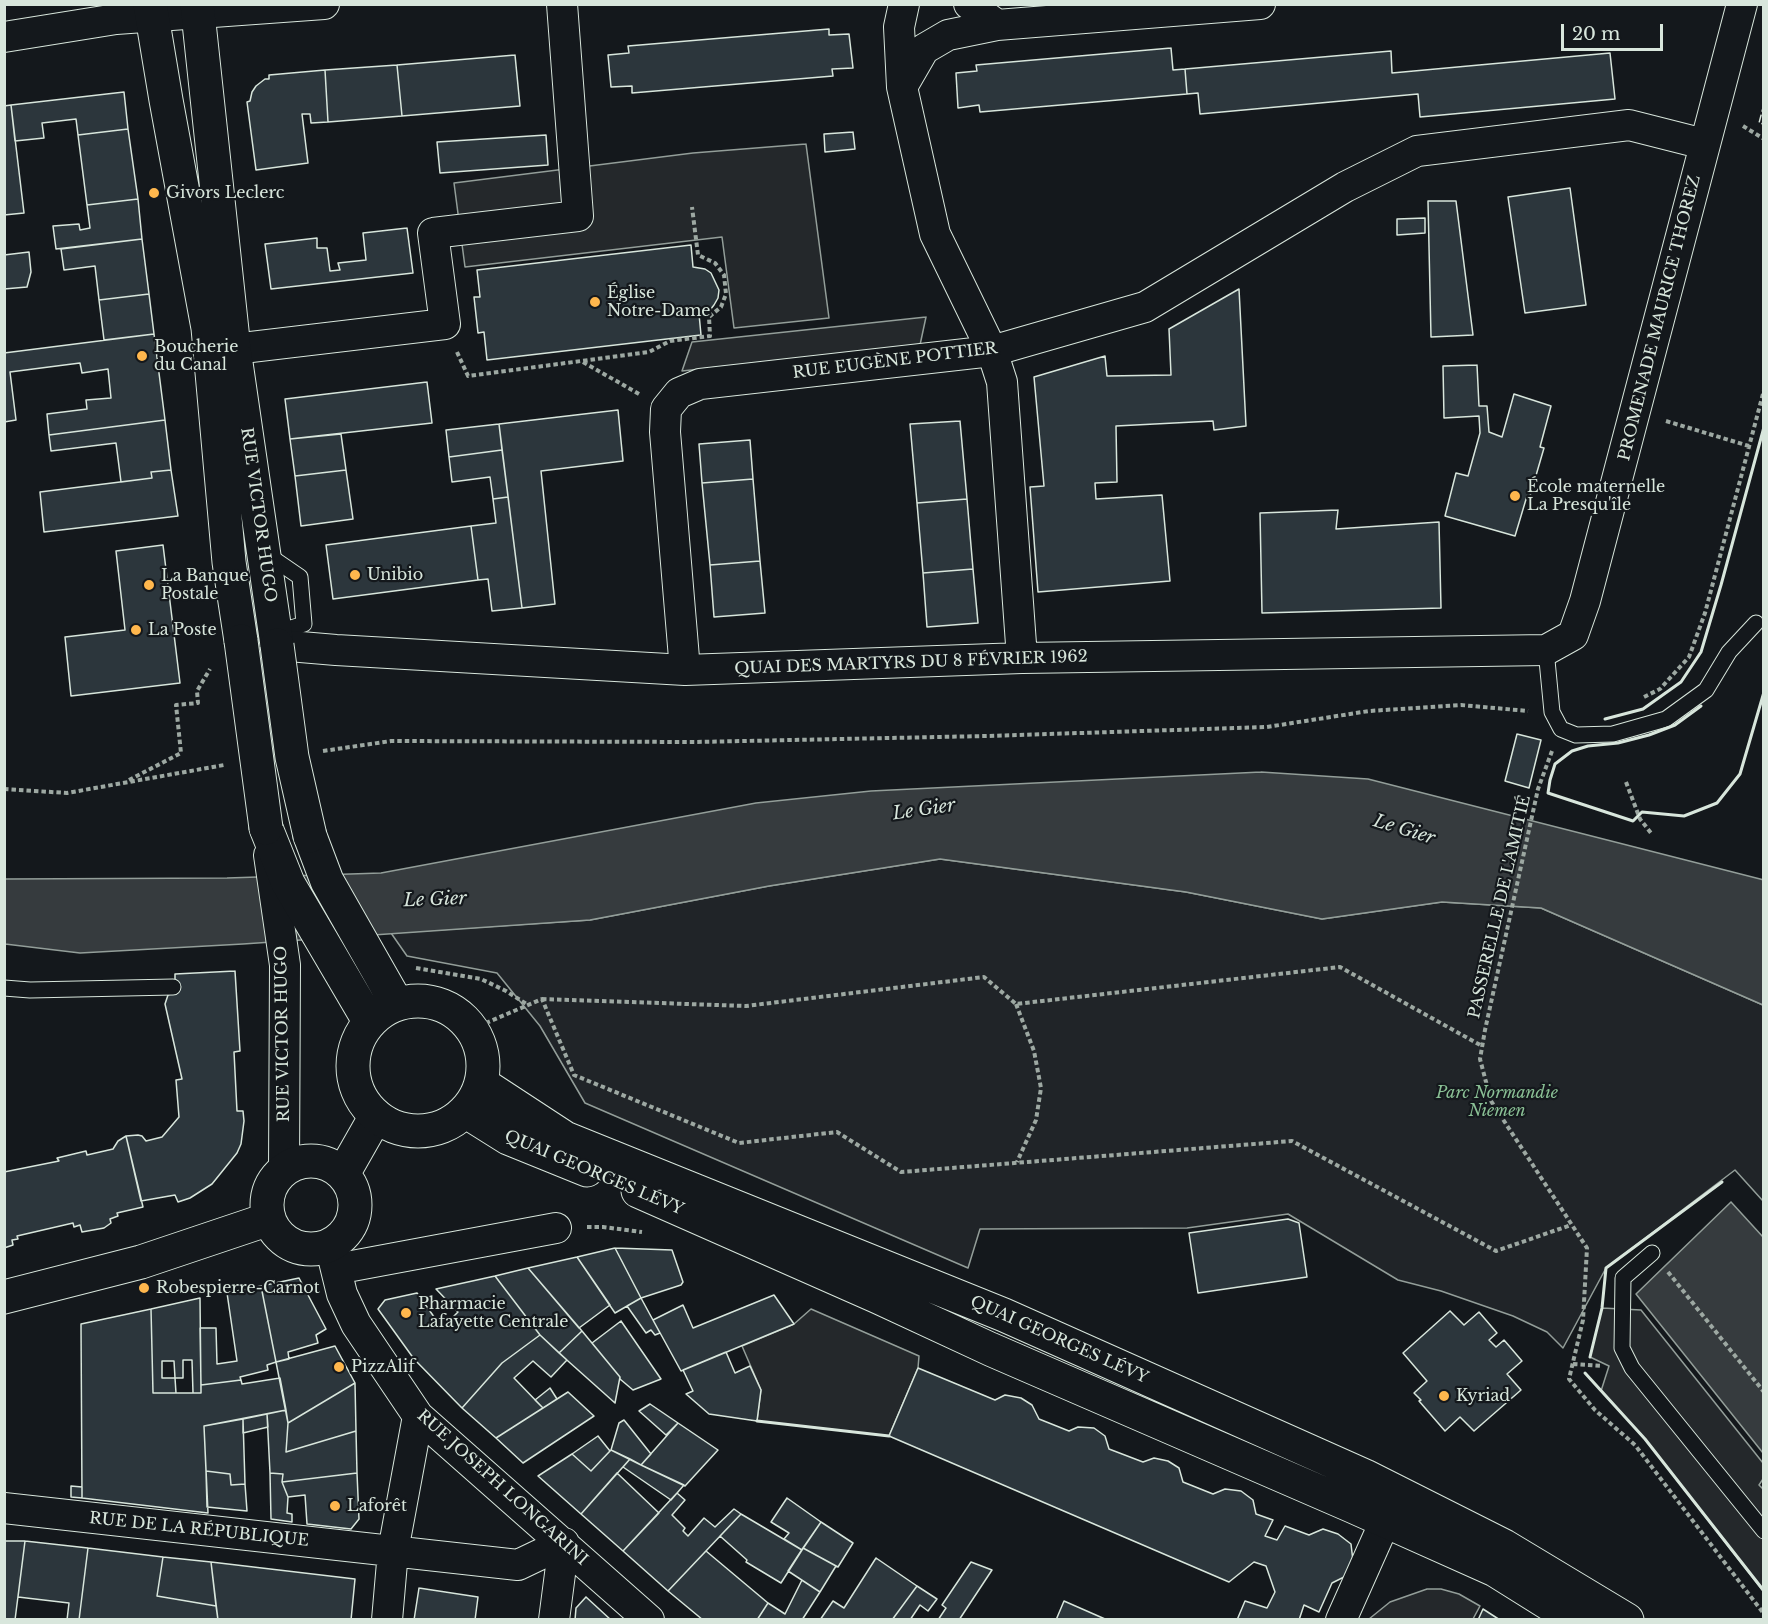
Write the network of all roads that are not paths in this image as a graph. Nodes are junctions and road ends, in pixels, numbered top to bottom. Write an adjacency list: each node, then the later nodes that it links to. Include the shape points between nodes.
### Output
1 (324, 4): 7 (street)
2 (562, 4): 13 (street, via 578,216 434,233 445,324)
3 (904, 4): 11 (street, via 899,27)
4 (969, 4): 9 (street)
5 (1260, 4): 9 (street)
6 (1742, 4): 12 (street, PROMENADE MAURICE THOREZ)
7 (197, 9): 8 (street); 13 (main road, RUE VICTOR HUGO)
8 (151, 10): 10 (street); 20 (main road, RUE VICTOR HUGO, bridge, via 208,328 229,562)
9 (997, 25): 11 (street, via 948,35 924,50)
10 (4, 37)
11 (902, 87): 14 (street, via 935,234)
12 (1704, 144): 14 (street, RUE EUGÈNE POTTIER, via 1629,125 1417,151 1345,187 1145,307); 17 (street, PROMENADE MAURICE THOREZ, via 1585,601 1573,635)
13 (234, 348): 16 (main road, RUE VICTOR HUGO)
14 (992, 351): 18 (street, via 1002,382); 19 (street, RUE EUGÈNE POTTIER, via 700,384 680,393 666,410 665,432)
15 (1756, 623): 17 (lane, via 1729,651 1706,690 1666,719 1613,734 1576,735 1561,729 1552,712)
16 (276, 639): 19 (street, QUAI DES MARTYRS DU 8 FÉVRIER 1962, via 336,650); 23 (main road, RUE VICTOR HUGO, bridge, via 292,757 310,836 327,881)
17 (1546, 650): 18 (street, QUAI DES MARTYRS DU 8 FÉVRIER 1962)
18 (1022, 658): 19 (street, QUAI DES MARTYRS DU 8 FÉVRIER 1962)
19 (685, 670)
20 (266, 828): 24 (main road, RUE VICTOR HUGO, via 288,883); 28 (street, RUE VICTOR HUGO, via 285,965)
21 (173, 987): 22 (lane)
22 (4, 988)
23 (397, 1004): 24 (main road); 25 (main road, via 418,1000 439,1004 457,1014 472,1029 480,1046)
24 (369, 1021): 27 (main road, via 356,1044 352,1070 359,1096)
25 (481, 1083): 26 (main road); 36 (main road, QUAI GEORGES LÉVY, via 565,1138 1004,1315)
26 (465, 1111): 27 (main road, via 445,1125 422,1131 397,1128); 36 (main road, QUAI GEORGES LÉVY, via 508,1138 614,1180 990,1350)
27 (376, 1116): 29 (main road)
28 (285, 1169): 29 (main road, via 315,1160); 30 (main road, via 268,1191)
29 (343, 1174): 33 (main road, via 352,1188 355,1205 352,1221)
30 (269, 1219): 33 (main road, via 278,1235 293,1246); 34 (main road, via 141,1262)
31 (556, 1228): 33 (street)
32 (1652, 1253): 38 (lane, via 1623,1278 1622,1348 1632,1368)
33 (333, 1257): 35 (street, RUE JOSEPH LONGARINI, via 342,1294 356,1324)
34 (4, 1297)
35 (418, 1416): 39 (street, RUE JOSEPH LONGARINI); 40 (street)
36 (1392, 1507): 44 (street); 45 (main road, QUAI GEORGES LÉVY); 46 (main road, QUAI GEORGES LÉVY, via 1504,1546)
37 (4, 1508): 40 (street, RUE DE LA RÉPUBLIQUE)
38 (1764, 1531)
39 (564, 1543): 40 (street, RUE DE LA RÉPUBLIQUE, via 518,1565); 42 (street); 43 (street, RUE JOSEPH LONGARINI)
40 (393, 1551): 41 (street)
41 (387, 1620)
42 (554, 1620)
43 (649, 1620)
44 (1341, 1620)
45 (1575, 1620)
46 (1627, 1620)

